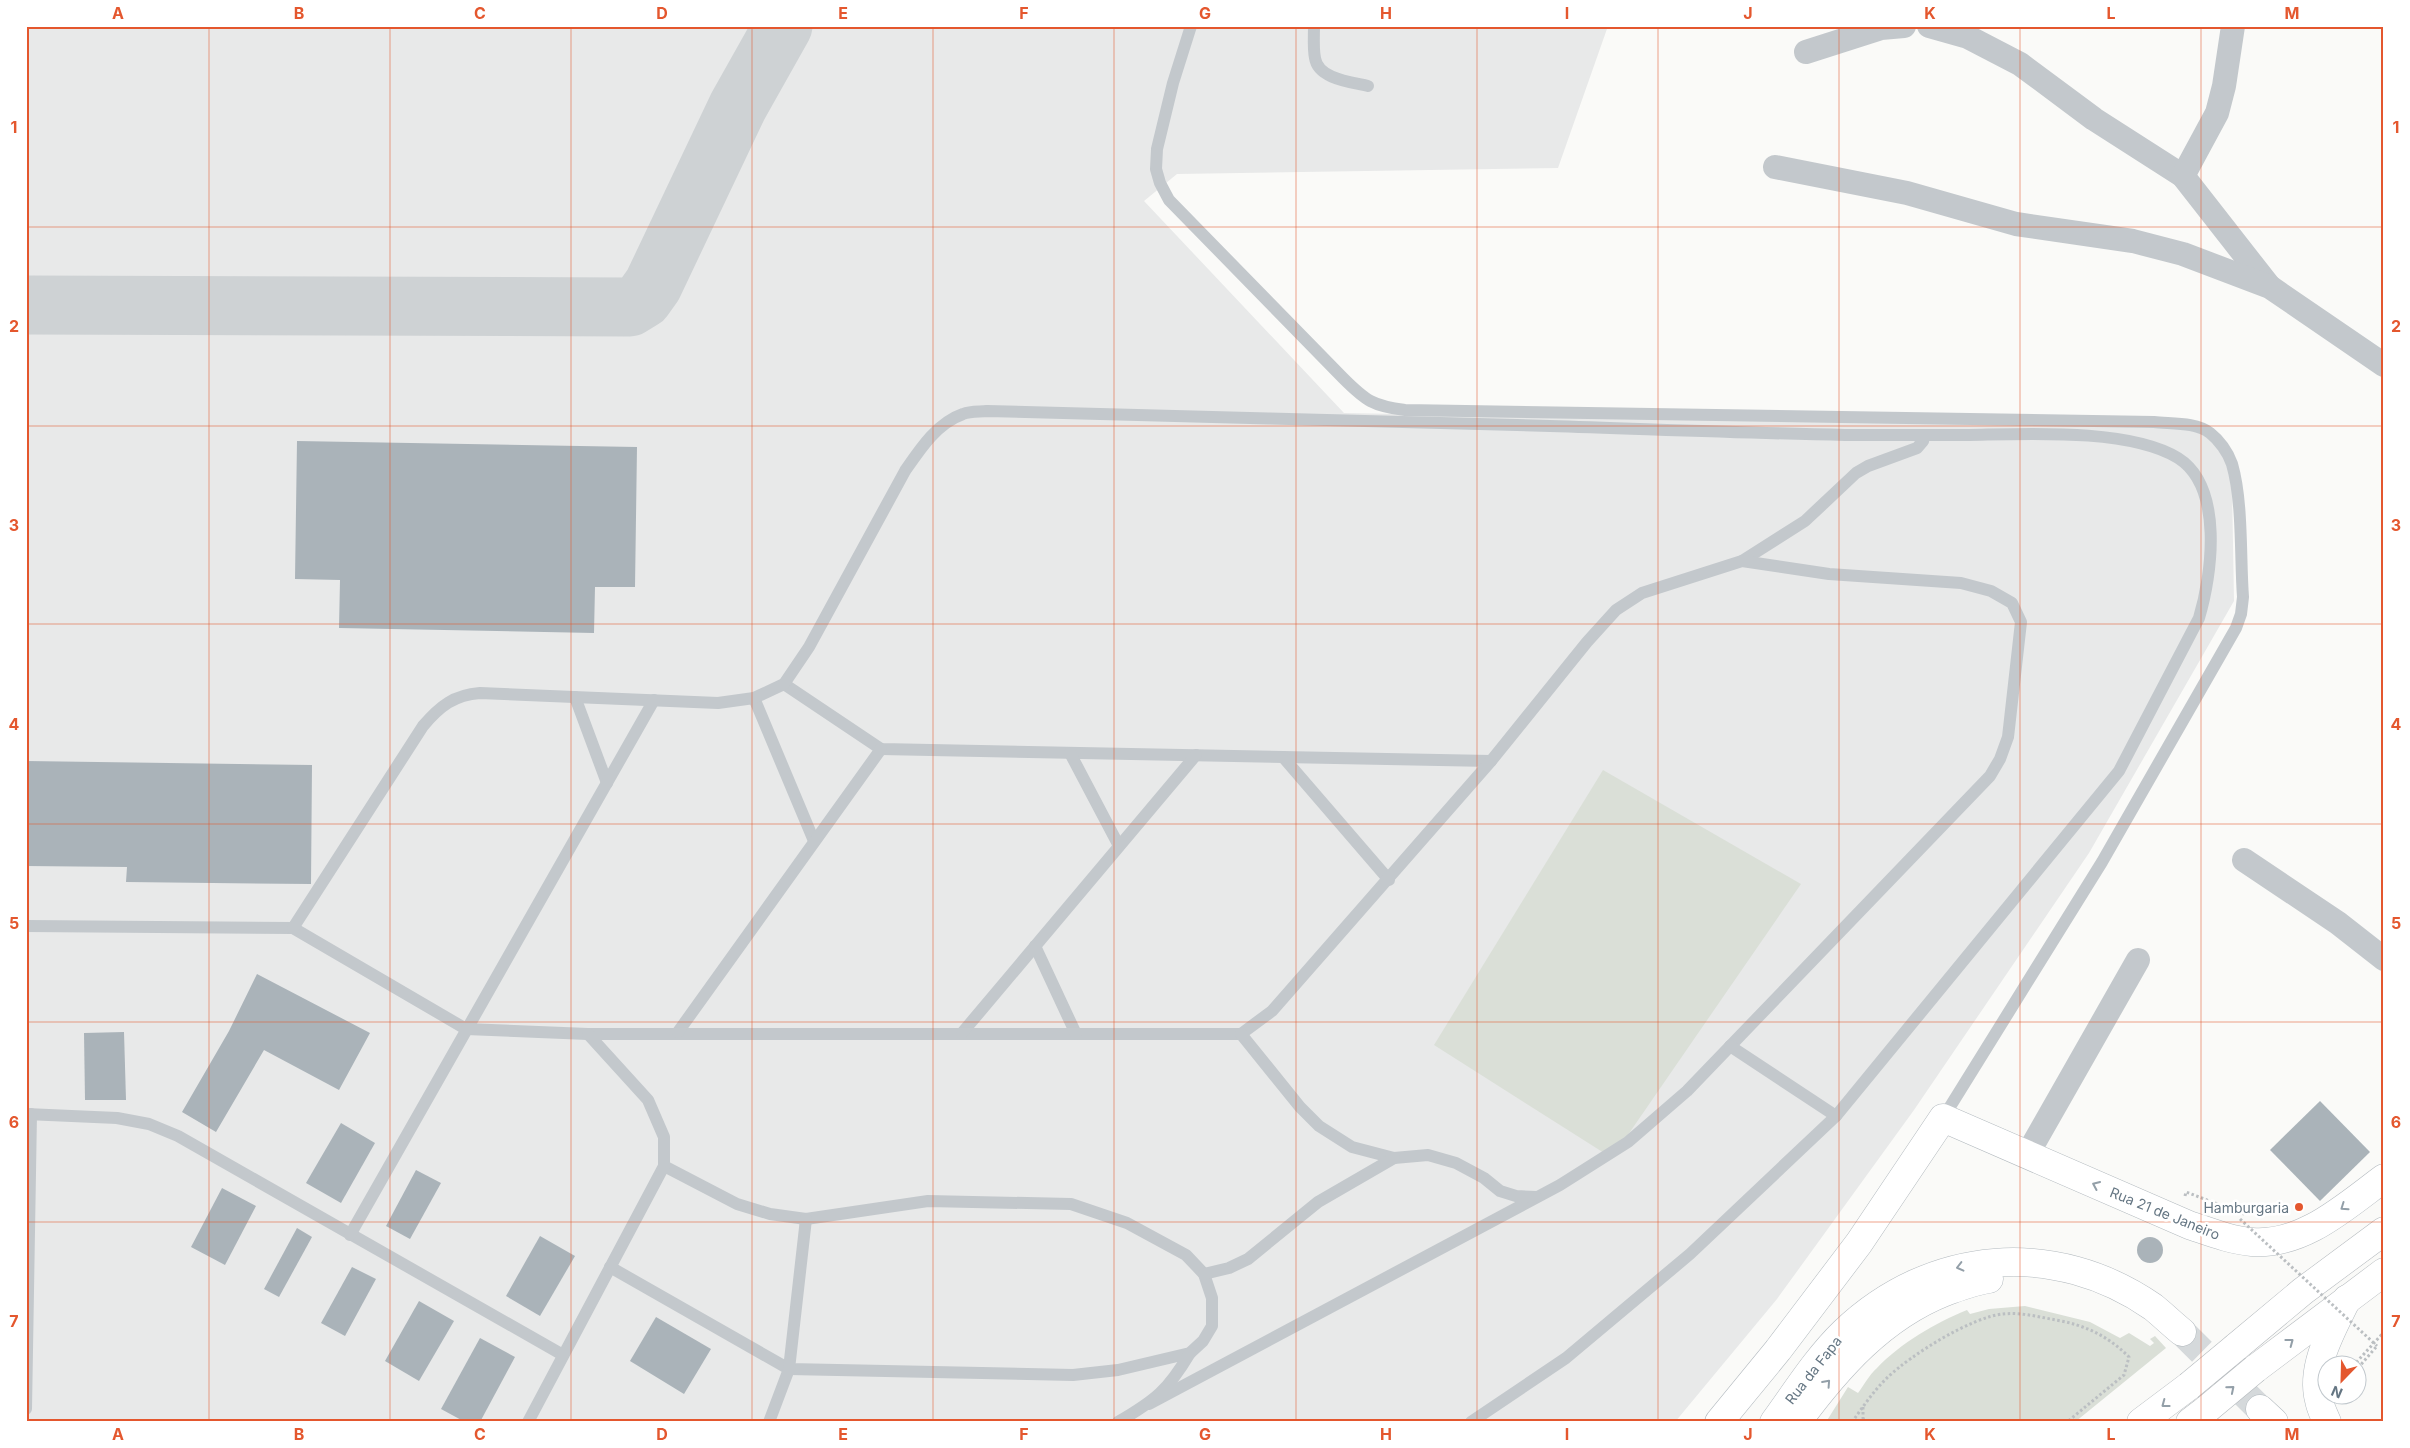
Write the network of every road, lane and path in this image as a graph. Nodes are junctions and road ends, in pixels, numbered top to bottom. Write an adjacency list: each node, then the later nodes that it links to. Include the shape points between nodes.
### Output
1 (1191, 26): 42 (lane, via 1157,149 1156,169 1160,183 1169,200 1342,378 1362,397 1380,407 1405,410 2154,422 2188,425 2206,431 2223,446 2231,462 2237,488 2243,597 2236,628 2102,862)
2 (1314, 26): 7 (lane, via 1315,60 1323,71 1341,80)
3 (1904, 26): 6 (street, via 1881,28)
4 (1929, 26): 9 (street, via 1968,37 2020,64 2094,119)
5 (2233, 26): 9 (street, via 2217,113)
6 (1806, 52)
7 (1368, 86)
8 (1775, 168): 10 (street, via 1907,193 2016,224 2133,241 2183,254)
9 (2183, 176): 10 (street)
10 (2270, 287): 11 (street)
11 (2384, 365)
12 (1919, 436): 13 (lane, via 1923,441 1917,448 1856,473 1805,521); 14 (lane, via 987,411 964,413 948,421 923,444 905,471 809,647); 41 (lane, via 2049,434 2135,441 2159,449 2181,460 2193,472 2206,495 2210,519 2208,578 2199,618 2119,771)
13 (1742, 561): 22 (lane, via 1642,592 1616,610); 39 (lane, via 1828,574 1961,582 1991,591 2012,603 2021,622 2008,738 1990,776)
14 (784, 684): 16 (lane); 18 (lane)
15 (575, 697): 17 (lane); 23 (lane); 29 (lane, via 480,693 446,702 424,726)
16 (754, 698): 17 (lane, via 718,703); 24 (lane)
17 (654, 700): 23 (lane)
18 (881, 749): 19 (lane); 24 (lane)
19 (1070, 753): 20 (lane); 25 (lane)
20 (1196, 755): 21 (lane); 25 (lane)
21 (1283, 757): 22 (lane); 27 (lane)
22 (1491, 761): 27 (lane)
23 (607, 783): 33 (lane)
24 (814, 842): 34 (lane)
25 (1119, 846): 30 (lane)
26 (2244, 860): 31 (street, via 2338,923)
27 (1389, 880): 38 (lane, via 1272,1011)
28 (26, 926): 29 (lane)
29 (293, 928): 33 (lane)
30 (1035, 946): 35 (lane); 37 (lane)
31 (2384, 959)
32 (2138, 960): 43 (street)
33 (466, 1029): 36 (lane); 51 (lane)
34 (678, 1032): 35 (lane); 36 (lane)
35 (962, 1033): 37 (lane)
36 (588, 1034): 45 (lane, via 648,1100 664,1137)
37 (1076, 1034): 38 (lane)
38 (1241, 1034): 44 (lane, via 1318,1126 1352,1147)
39 (1730, 1046): 41 (lane); 47 (lane, via 1687,1091 1628,1142)
40 (29, 1114): 51 (lane, via 117,1118 149,1124 201,1148); 64 (lane)
41 (1836, 1116): 69 (lane, via 1683,1260 1566,1358)
42 (1943, 1118): 43 (main road, Rua 21 de Janeiro); 70 (main road, via 1859,1243 1778,1350)
43 (2026, 1155): 46 (main road, Rua 21 de Janeiro, one-way to 43, via 2304,1232 2277,1241 2253,1242 2189,1226)
44 (1394, 1158): 47 (lane, via 1428,1155 1463,1167 1500,1191); 54 (lane, via 1318,1202 1248,1259)
45 (664, 1166): 48 (lane, via 737,1204 770,1214); 52 (lane)
46 (2384, 1178)
47 (1536, 1197): 62 (lane)
48 (806, 1219): 54 (lane, via 928,1201 1071,1204 1127,1223 1186,1255); 61 (lane)
49 (2240, 1219): 60 (path, bridge, via 2377,1346)
50 (2384, 1231): 76 (main road, one-way to 76, bridge)
51 (350, 1235): 58 (lane)
52 (610, 1267): 58 (lane); 61 (lane)
53 (2384, 1272): 55 (main road)
54 (1204, 1274): 57 (lane, via 1212,1298 1212,1326)
55 (2348, 1299): 65 (main road, one-way to 55, bridge); 77 (main road, via 2326,1346 2318,1376 2318,1398)
56 (2384, 1332): 59 (path)
57 (1190, 1353): 61 (lane, via 1118,1370 1073,1375); 62 (lane, via 1174,1381)
58 (563, 1355): 66 (lane)
59 (2363, 1356)
60 (2368, 1356)
61 (789, 1369): 67 (lane)
62 (1149, 1404): 68 (lane)
63 (1863, 1406): 73 (path); 74 (path); 75 (path, via 1887,1378 1919,1352 1972,1324 2003,1314 2032,1315 2095,1330 2129,1357 2124,1375)
64 (26, 1409)
65 (2198, 1415)
66 (528, 1422)
67 (769, 1422)
68 (1118, 1422)
69 (1472, 1422)
70 (1718, 1422)
71 (1774, 1422): 72 (main road, Rua da Fapa, one-way to 71, via 1860,1346 1883,1326 1934,1296 1986,1280 2036,1277 2063,1280 2102,1295 2177,1337 2154,1308 2122,1289 2084,1273 2052,1265 2012,1261 1974,1264 1938,1273 1908,1287 1844,1332)
72 (1797, 1422)
73 (1852, 1422)
74 (1865, 1422)
75 (2067, 1422)
76 (2141, 1422)
77 (2327, 1422)

